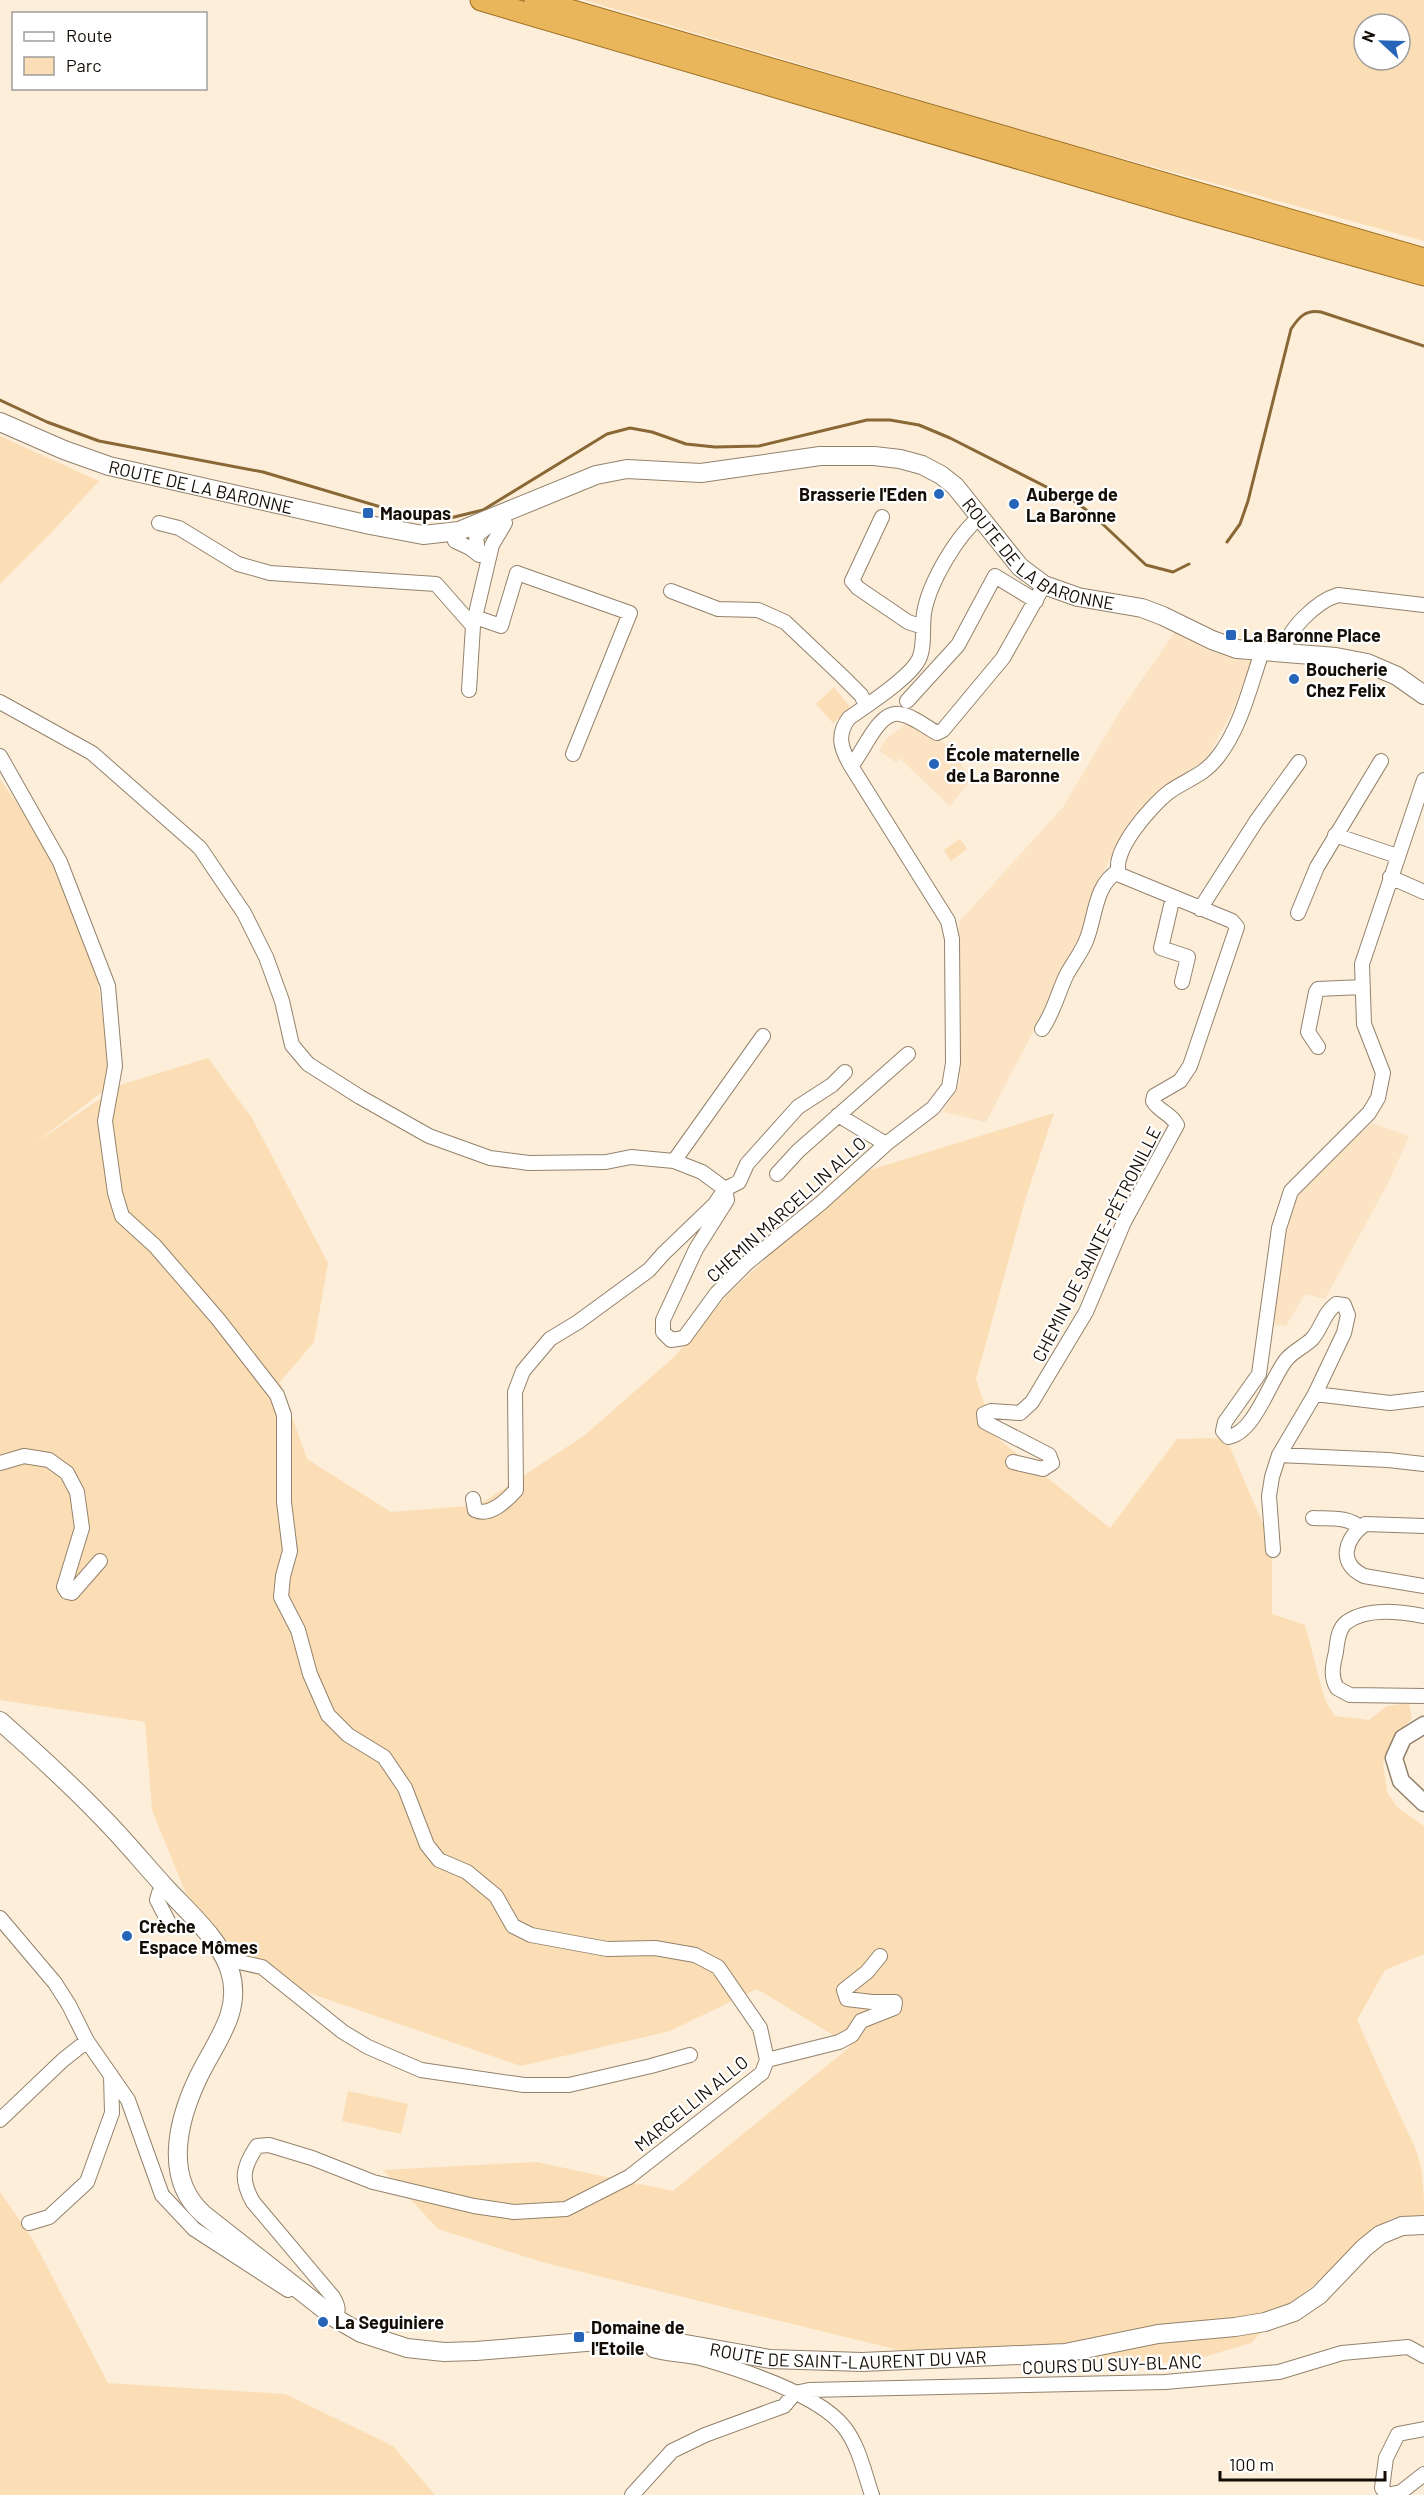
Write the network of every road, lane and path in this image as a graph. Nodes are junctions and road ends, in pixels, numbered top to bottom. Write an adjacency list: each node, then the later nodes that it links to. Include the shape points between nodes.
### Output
1 (481, 0): 4 (highway)
2 (535, 0): 3 (highway)
3 (1424, 259)
4 (1424, 275)
5 (0, 422): 10 (main road, ROUTE DE LA BARONNE, via 109,466 406,532)
6 (981, 516): 7 (main road, ROUTE DE LA BARONNE, via 955,486 922,465 844,455 701,473 627,469 596,475); 12 (main road, ROUTE DE LA BARONNE); 15 (street, CHEMIN MARCELLIN ALLO, via 954,545 930,594)
7 (507, 517): 10 (main road, ROUTE DE LA BARONNE); 10 (street)
8 (882, 517): 15 (street, via 852,581 908,622)
9 (159, 523): 14 (street, via 179,528 238,564 270,573 436,584)
10 (475, 539): 14 (street, via 485,571)
11 (671, 591): 22 (street, via 718,609 758,610 785,622 861,695)
12 (1040, 593): 16 (main road, ROUTE DE LA BARONNE, via 1142,608 1223,645); 20 (street, via 995,576 958,645); 27 (street, via 1003,658 943,730 937,733 907,716 893,713 877,726)
13 (1424, 605): 17 (street, via 1338,595 1326,599 1286,640)
14 (474, 622): 18 (street); 23 (street, via 501,626 517,573 630,613)
15 (923, 627): 22 (street, CHEMIN MARCELLIN ALLO, via 919,660 908,674)
16 (1262, 652): 17 (main road, ROUTE DE LA BARONNE); 31 (street, via 1232,733 1218,758 1199,777 1170,792 1150,810 1119,855)
17 (1284, 653): 19 (main road, ROUTE DE LA BARONNE, via 1367,663 1397,676)
18 (469, 690)
19 (1424, 695)
20 (907, 700)
21 (0, 702): 46 (street, via 92,753 200,848 244,913 267,957 292,1044 308,1064 429,1136 490,1158 529,1163 606,1162 631,1156)
22 (866, 705): 27 (street, CHEMIN MARCELLIN ALLO, via 849,718 842,730 842,751)
23 (573, 754)
24 (0, 756): 74 (street, MARCELLIN ALLO, via 60,862 108,986 115,1066 105,1120 122,1216 155,1246 218,1319 277,1395 284,1415 284,1502 290,1551 281,1597 298,1630 310,1674 328,1715 348,1735 384,1757 405,1788 427,1845 439,1860 467,1872 496,1896 513,1926 531,1935 606,1949 655,1948 695,1955 718,1967 760,2028)
25 (1381, 761): 29 (street)
26 (1299, 762): 35 (street)
27 (851, 766): 45 (street, CHEMIN MARCELLIN ALLO, via 948,921 952,939 953,1063 949,1087 933,1108)
28 (1424, 780): 30 (street)
29 (1337, 831): 30 (street); 36 (street)
30 (1398, 852): 32 (street)
31 (1118, 871): 34 (street, CHEMIN DE SAINTE-PÉTRONILLE); 39 (street, via 1108,877 1086,941)
32 (1390, 877): 33 (street); 38 (street, via 1362,964)
33 (1424, 892)
34 (1173, 897): 35 (street, CHEMIN DE SAINTE-PÉTRONILLE); 37 (street, via 1161,948 1188,957)
35 (1200, 909): 52 (street, CHEMIN DE SAINTE-PÉTRONILLE, via 1232,921 1237,927 1190,1066 1180,1082 1154,1096 1156,1108 1177,1125 1124,1222 1086,1312 1032,1402 1020,1413 984,1414 985,1422 1049,1455 1052,1463 1043,1469)
36 (1298, 914)
37 (1182, 982)
38 (1362, 987): 41 (street, via 1318,989 1308,1032); 49 (street, via 1364,1024 1383,1073 1378,1098 1369,1113 1291,1191 1277,1237 1259,1374 1225,1422 1223,1431 1228,1437 1237,1435 1286,1359 1312,1338 1328,1311 1336,1304 1344,1305 1348,1315 1344,1333)
39 (1042, 1029)
40 (763, 1036): 46 (street)
41 (1318, 1047)
42 (908, 1054): 44 (street)
43 (845, 1072): 48 (street, via 798,1107 747,1164 739,1182)
44 (838, 1115): 45 (street); 47 (street)
45 (886, 1144): 48 (street, CHEMIN MARCELLIN ALLO, via 747,1263 717,1293 684,1338 671,1340 663,1332 663,1320 696,1249 727,1200)
46 (674, 1161): 48 (street, via 702,1172)
47 (777, 1174)
48 (725, 1189): 55 (street, via 649,1270 550,1339 523,1371 515,1392 516,1490 491,1511 482,1513 475,1510)
49 (1315, 1394): 50 (street, via 1390,1403); 51 (street)
50 (1424, 1399)
51 (1279, 1455): 54 (street); 59 (street, via 1269,1496)
52 (1013, 1462)
53 (0, 1463): 60 (street, via 24,1456 49,1460 67,1473 77,1492 82,1528 64,1587 67,1592 72,1593)
54 (1424, 1464)
55 (473, 1499)
56 (1313, 1518): 58 (street, via 1348,1520)
57 (1424, 1526): 58 (street, via 1370,1523)
58 (1360, 1528): 61 (street, via 1347,1550 1355,1572)
59 (1273, 1550)
60 (100, 1561)
61 (1424, 1586)
62 (1424, 1616): 63 (street, via 1392,1611 1347,1622 1339,1634 1332,1671 1336,1688 1350,1695)
63 (1424, 1696)
64 (0, 1721): 67 (main road, ROUTE DE SAINT-LAURENT DU VAR, via 101,1816)
65 (1424, 1725): 66 (street, via 1403,1738 1394,1758 1401,1781)
66 (1424, 1803)
67 (165, 1887): 69 (street, via 157,1900); 71 (main road, ROUTE DE SAINT-LAURENT DU VAR)
68 (0, 1918): 72 (street, via 55,1983)
69 (168, 1921)
70 (880, 1956): 74 (street, via 844,1990 847,1999 894,2002 894,2008 861,2021 852,2035 839,2042)
71 (225, 1959): 73 (street, via 262,1967 343,2032 421,2070 524,2085 569,2085); 79 (main road, ROUTE DE SAINT-LAURENT DU VAR, via 234,1987 234,2004 185,2112 177,2158 181,2185 203,2214)
72 (87, 2041): 75 (street); 76 (street)
73 (690, 2055)
74 (767, 2060): 80 (street, MARCELLIN ALLO, via 762,2073 629,2177 566,2209 514,2212 474,2206 373,2182 268,2145 257,2146 246,2164 245,2187 253,2202 333,2296 338,2313)
75 (111, 2075): 77 (street, via 112,2113 87,2182 49,2217); 79 (street, via 128,2100 162,2195 194,2229 298,2297)
76 (0, 2120)
77 (29, 2223)
78 (1424, 2225): 81 (main road, ROUTE DE SAINT-LAURENT DU VAR, via 1402,2226 1380,2235 1319,2295 1277,2319 1158,2334 1065,2353 811,2361 752,2357)
79 (308, 2297): 80 (main road, ROUTE DE SAINT-LAURENT DU VAR)
80 (335, 2318): 81 (main road, ROUTE DE SAINT-LAURENT DU VAR, via 390,2344 444,2352)
81 (646, 2337): 83 (street, via 653,2350 740,2370)
82 (1424, 2356): 83 (street, COURS DU SUY-BLANC, via 1408,2347 1342,2353 1278,2372 1165,2382 882,2386)
83 (795, 2393): 86 (street, via 784,2406 672,2451); 87 (street, via 824,2409 843,2426 859,2456)
84 (1424, 2429): 85 (street, via 1398,2434 1386,2458 1382,2488 1387,2495 1401,2492)
85 (1424, 2474)
86 (632, 2495)
87 (872, 2495)

